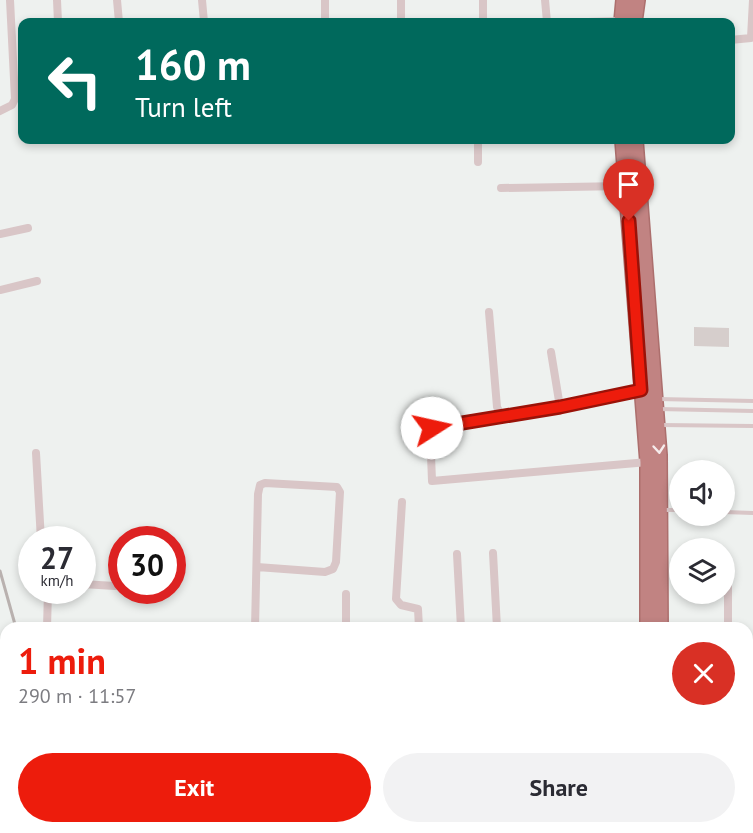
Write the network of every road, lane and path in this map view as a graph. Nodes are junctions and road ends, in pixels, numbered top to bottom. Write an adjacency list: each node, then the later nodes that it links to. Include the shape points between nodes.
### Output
1 (10, 0): 22 (street, via 14,101)
2 (57, 0): 12 (street)
3 (117, 0): 13 (street)
4 (202, 0): 14 (street)
5 (325, 0): 15 (street)
6 (401, 0): 16 (street)
7 (483, 0): 17 (street)
8 (545, 0): 18 (street)
9 (624, 0): 19 (highway)
10 (637, 0): 20 (highway)
11 (753, 0): 21 (street, via 751,38)
12 (58, 18)
13 (119, 18)
14 (204, 18)
15 (325, 18)
16 (400, 18)
17 (483, 18)
18 (547, 18)
19 (626, 18)
20 (628, 18)
21 (735, 40)
22 (0, 111)
23 (478, 144): 26 (street)
24 (623, 144): 27 (highway)
25 (635, 144): 35 (highway)
26 (478, 162)
27 (624, 186): 28 (street); 35 (highway)
28 (501, 188)
29 (28, 228): 30 (street)
30 (0, 234)
31 (37, 281): 32 (street)
32 (0, 290)
33 (489, 312): 39 (street, via 496,407)
34 (551, 352): 37 (street)
35 (651, 397): 36 (lane); 37 (street); 38 (lane); 40 (highway); 43 (highway)
36 (753, 401)
37 (560, 407): 39 (street)
38 (753, 411)
39 (501, 415): 43 (street, via 430,429 432,481)
40 (656, 425): 41 (lane); 45 (highway, one-way to 45)
41 (753, 426)
42 (36, 453): 49 (street)
43 (648, 462): 62 (highway)
44 (402, 502): 59 (street, via 396,600 418,609)
45 (661, 510): 46 (lane); 63 (highway)
46 (669, 510)
47 (735, 512): 48 (lane)
48 (753, 513)
49 (40, 526)
50 (493, 553): 61 (street)
51 (457, 554): 60 (street)
52 (257, 567): 52 (street, via 260,485 337,487 337,558 333,569 325,572); 57 (street)
53 (346, 594): 58 (street)
54 (48, 604): 56 (street)
55 (728, 604): 64 (street)
56 (47, 622)
57 (255, 622)
58 (346, 622)
59 (419, 622)
60 (461, 622)
61 (497, 622)
62 (648, 622)
63 (660, 622)
64 (728, 622)

